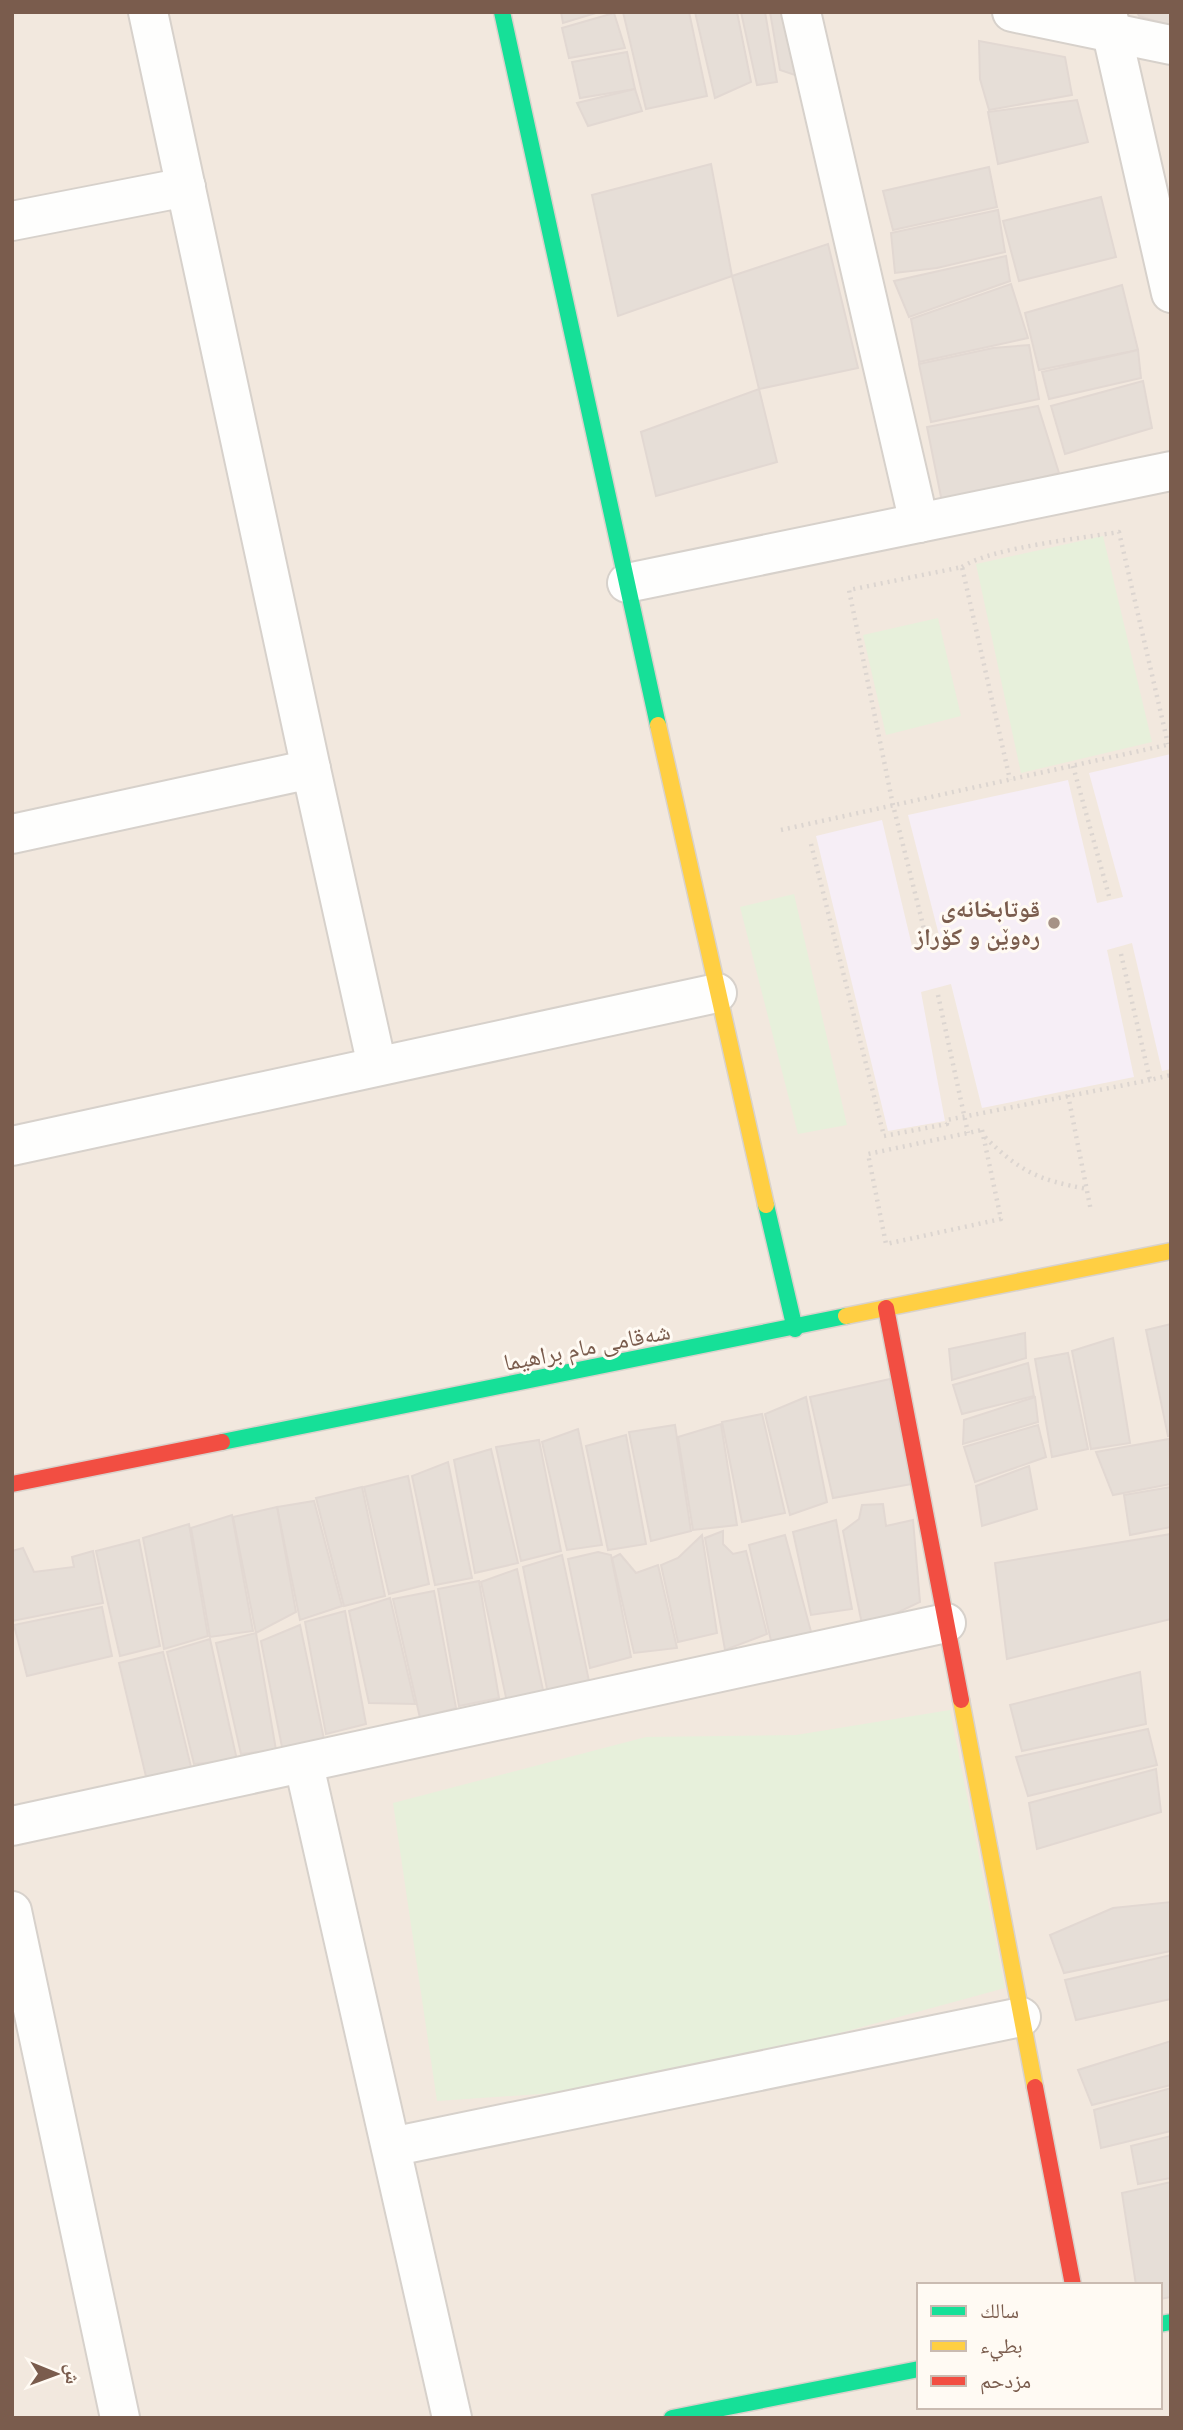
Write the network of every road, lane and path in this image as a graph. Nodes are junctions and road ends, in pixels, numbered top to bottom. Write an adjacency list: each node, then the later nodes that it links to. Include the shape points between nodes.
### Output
1 (148, 12): 7 (street)
2 (502, 12): 13 (street)
3 (801, 12): 11 (street)
4 (1012, 12): 5 (street)
5 (1109, 23): 6 (street); 9 (street)
6 (1171, 45)
7 (187, 187): 8 (street); 16 (street)
8 (12, 221)
9 (1171, 293)
10 (1171, 471): 11 (street)
11 (919, 523): 13 (street)
12 (962, 567): 14 (path, via 1010,552 1119,532); 17 (path); 18 (path, via 849,590)
13 (627, 583): 25 (street)
14 (1169, 744): 15 (path)
15 (1073, 766): 17 (path); 22 (path)
16 (311, 769): 20 (street); 27 (street)
17 (1010, 780): 18 (path)
18 (893, 805): 19 (path); 23 (path)
19 (781, 830)
20 (12, 834)
21 (811, 844): 31 (path, via 884,1136)
22 (1109, 896)
23 (928, 941)
24 (1121, 954): 29 (path)
25 (717, 993): 27 (street); 39 (street)
26 (938, 995): 31 (path)
27 (377, 1066): 34 (street)
28 (1171, 1075): 29 (path)
29 (1150, 1080): 30 (path)
30 (1068, 1095): 31 (path); 35 (path)
31 (965, 1117): 32 (path)
32 (968, 1133): 33 (path, via 982,1130); 33 (path, via 868,1154 887,1244 1001,1219)
33 (985, 1137): 35 (path, via 1003,1155 1044,1181)
34 (12, 1146)
35 (1087, 1189): 36 (path)
36 (1091, 1211)
37 (1171, 1251): 38 (street, شەقامی مام براهیما)
38 (886, 1308): 39 (street, شەقامی مام براهیما); 41 (street)
39 (795, 1329): 40 (street, شەقامی مام براهیما)
40 (12, 1484)
41 (946, 1623): 42 (street); 45 (street)
42 (304, 1765): 43 (street); 46 (street)
43 (12, 1826)
44 (12, 1911): 49 (street)
45 (1021, 2017): 46 (street); 47 (street)
46 (391, 2147): 50 (street)
47 (1073, 2283)
48 (917, 2369): 51 (street)
49 (120, 2418)
50 (452, 2418)
51 (671, 2418)

